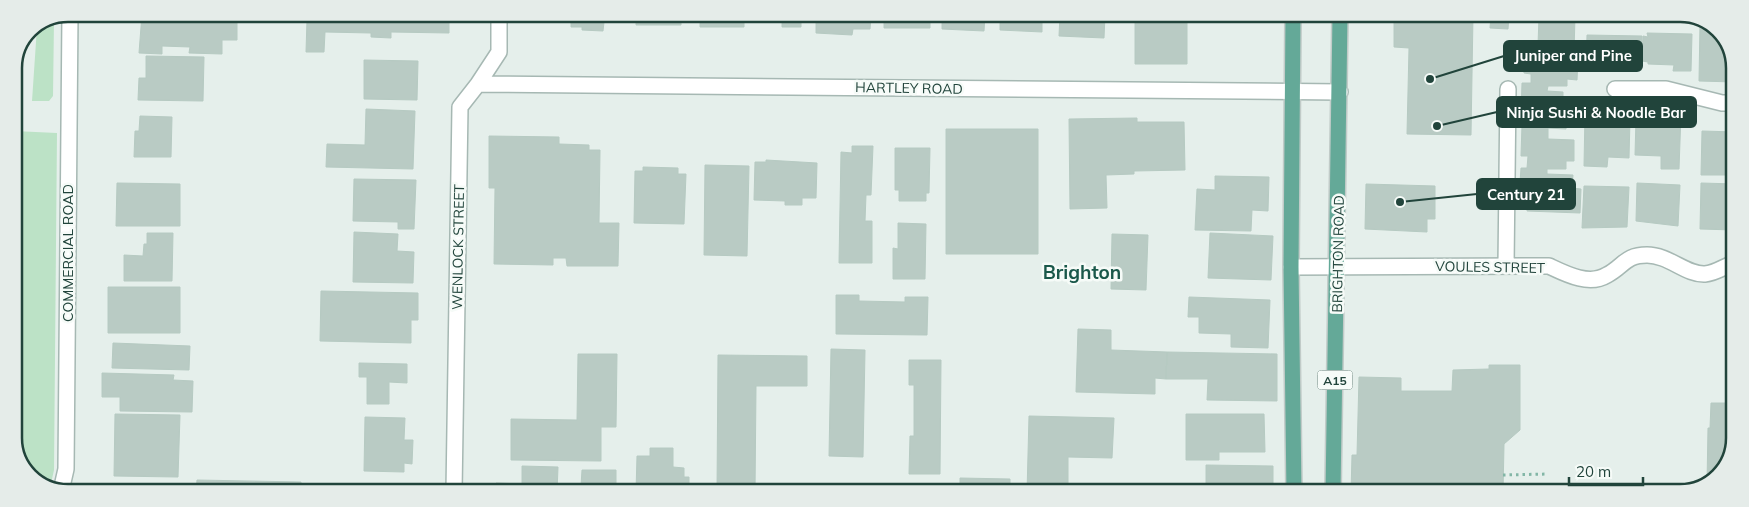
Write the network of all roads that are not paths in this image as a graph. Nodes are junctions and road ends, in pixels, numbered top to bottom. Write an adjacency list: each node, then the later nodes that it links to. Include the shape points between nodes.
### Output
1 (70, 22): 15 (street, COMMERCIAL ROAD, via 66,469)
2 (499, 22): 5 (street, WENLOCK STREET, via 499,52)
3 (1293, 22): 8 (main road)
4 (1340, 22): 9 (main road, BRIGHTON ROAD / A15)
5 (478, 84): 8 (street, HARTLEY ROAD); 16 (street, WENLOCK STREET, via 460,107)
6 (1508, 89): 12 (street)
7 (1615, 89): 10 (street, via 1666,89)
8 (1293, 92): 9 (street, HARTLEY ROAD); 14 (main road)
9 (1340, 92): 11 (main road, BRIGHTON ROAD / A15)
10 (1726, 104)
11 (1338, 266): 12 (street, VOULES STREET); 14 (street, VOULES STREET); 18 (main road, BRIGHTON ROAD / A15)
12 (1506, 266): 13 (street, VOULES STREET, via 1548,266 1572,277 1597,279 1636,256 1667,258 1704,274)
13 (1726, 266)
14 (1291, 267): 17 (main road)
15 (63, 484)
16 (454, 484)
17 (1294, 484)
18 (1333, 484)

